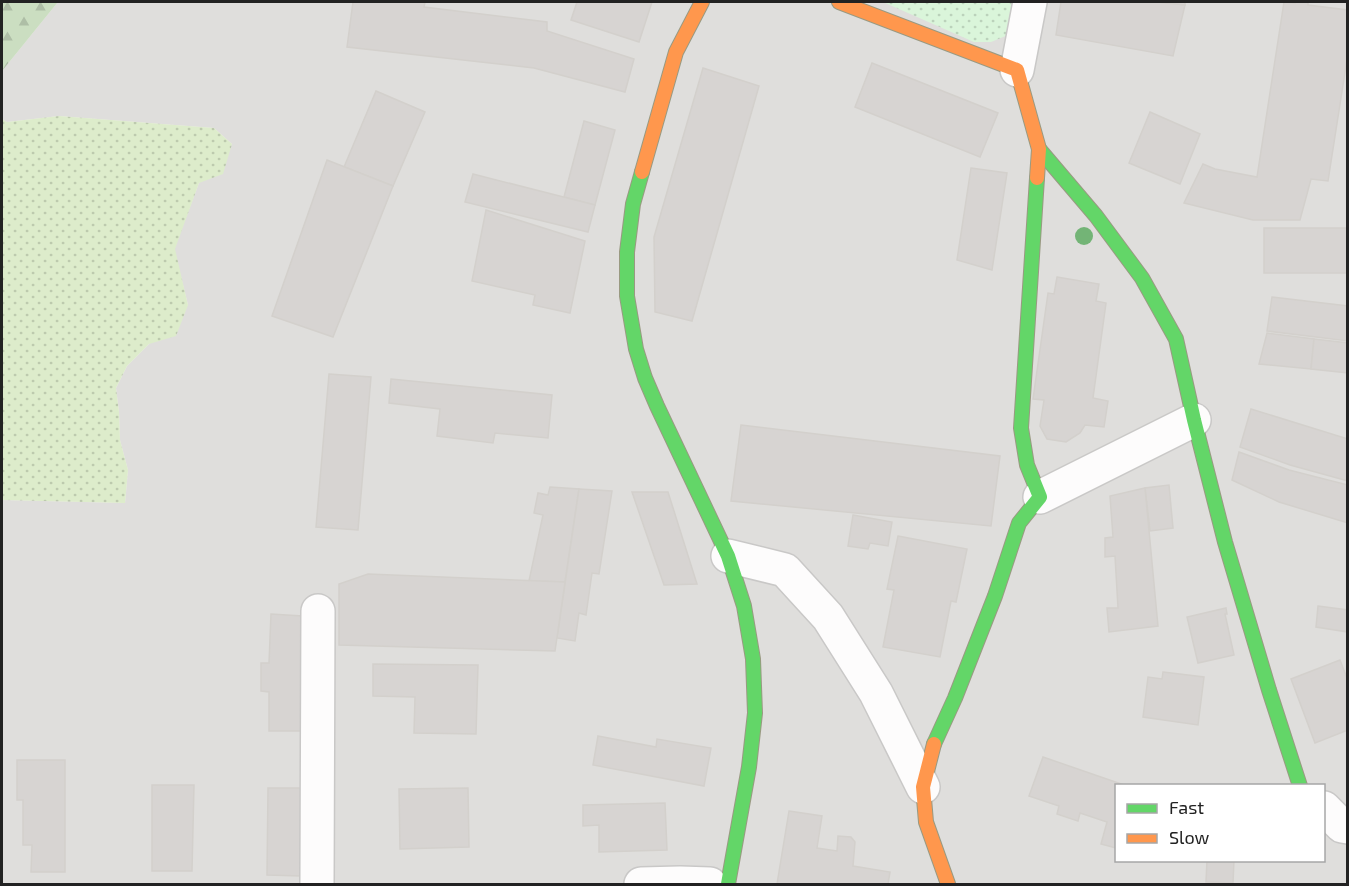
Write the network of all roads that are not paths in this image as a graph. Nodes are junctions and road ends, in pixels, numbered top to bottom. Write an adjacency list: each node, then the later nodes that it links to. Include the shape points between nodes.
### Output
1 (702, 2): 8 (street, via 676,52 633,204 627,296 645,378)
2 (839, 2): 4 (street)
3 (1030, 2): 4 (street)
4 (1017, 70): 5 (street)
5 (1039, 149): 6 (street, via 1142,278 1176,339); 7 (street, via 1021,428 1027,465)
6 (1194, 420): 7 (street); 10 (street, via 1228,553)
7 (1040, 497): 11 (street, via 1019,523 995,596 934,742)
8 (728, 556): 11 (street, via 784,570 828,617 876,693); 17 (street, via 746,617 753,659 755,713)
9 (318, 611): 14 (street)
10 (1299, 784)
11 (923, 787): 18 (street, via 926,822)
12 (1325, 810): 13 (street)
13 (1347, 827)
14 (317, 885)
15 (640, 885): 16 (street)
16 (710, 885)
17 (728, 885)
18 (948, 885)

